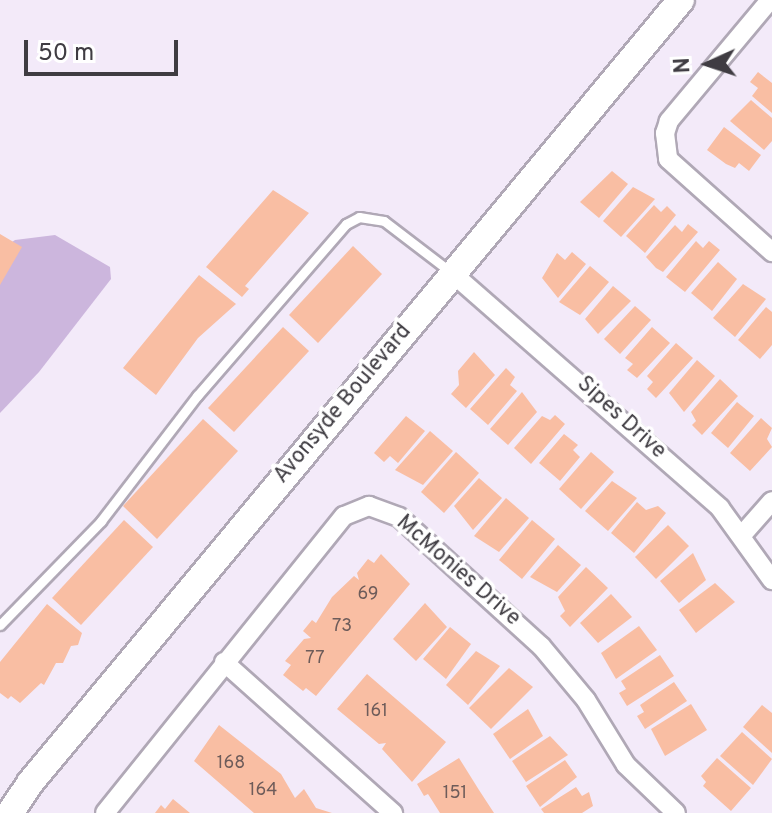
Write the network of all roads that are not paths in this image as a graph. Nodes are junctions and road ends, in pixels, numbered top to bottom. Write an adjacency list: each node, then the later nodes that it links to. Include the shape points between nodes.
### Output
1 (681, 0): 4 (main road, Avonsyde Boulevard)
2 (770, 0): 3 (street, via 669,121 665,133 668,159)
3 (772, 252)
4 (452, 273): 6 (street, Sipes Drive, via 681,470); 8 (lane, via 384,221 359,217 346,224 207,383 101,521); 10 (main road, Avonsyde Boulevard)
5 (772, 501): 6 (street)
6 (742, 535): 7 (street, Sipes Drive)
7 (772, 580)
8 (0, 625)
9 (224, 662): 11 (street, McMonies Drive); 12 (street); 13 (street, McMonies Drive, via 344,516 369,506 384,509 541,646 586,700 626,765)
10 (10, 813)
11 (105, 813)
12 (393, 813)
13 (676, 813)

